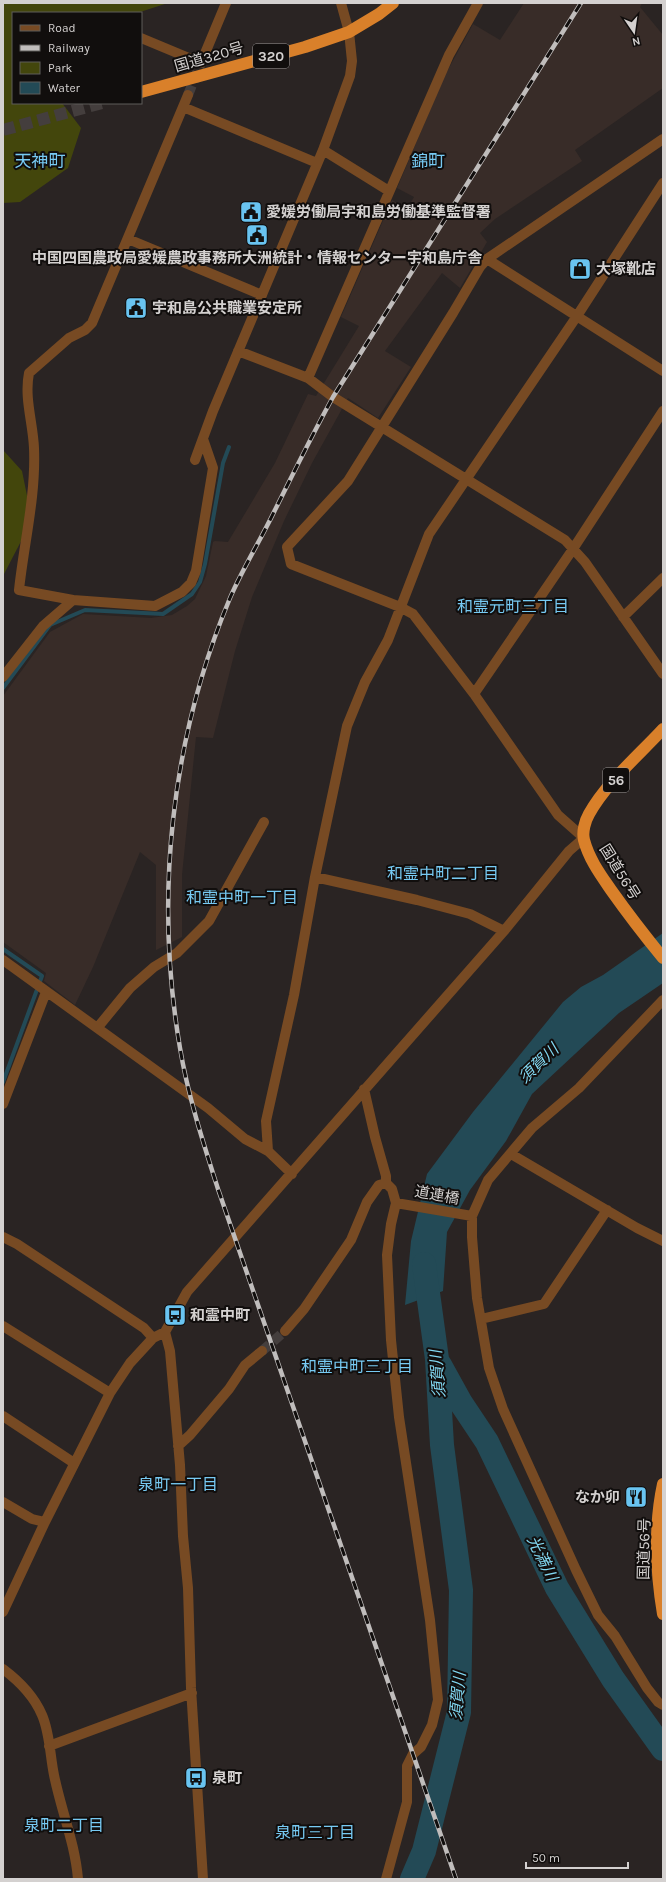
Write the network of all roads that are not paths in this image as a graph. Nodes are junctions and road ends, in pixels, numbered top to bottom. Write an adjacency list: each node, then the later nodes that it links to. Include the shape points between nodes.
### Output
1 (226, 3): 6 (street, via 201,63)
2 (341, 3): 5 (street)
3 (393, 3): 5 (highway, 国道320号 / 320)
4 (478, 3): 14 (street, via 449,55)
5 (349, 32): 7 (highway, 国道320号 / 320); 11 (street, via 352,60 350,76)
6 (142, 38)
7 (142, 92)
8 (188, 95): 9 (street)
9 (183, 108): 12 (street); 15 (street)
10 (663, 140): 16 (street)
11 (323, 150): 12 (street); 14 (street)
12 (317, 163): 17 (street)
13 (663, 183): 18 (street)
14 (389, 191): 21 (street)
15 (128, 239): 17 (street); 29 (street, via 92,323 86,330 69,338 36,366 29,373 27,382 34,448 33,485 19,590)
16 (487, 259): 18 (street); 23 (street)
17 (262, 295): 19 (street)
18 (577, 316): 20 (street); 26 (street)
19 (238, 351): 21 (street); 24 (street)
20 (663, 372)
21 (308, 378): 23 (street, via 333,397)
22 (663, 411): 27 (street)
23 (381, 426): 26 (street); 30 (street, via 348,481 287,547 291,564)
24 (203, 439): 25 (street); 29 (street, via 213,468 196,571 190,583 182,592 155,606)
25 (196, 460)
26 (466, 480): 27 (street, via 565,540); 30 (street, via 429,534)
27 (573, 549): 31 (street); 34 (street)
28 (663, 578): 31 (street)
29 (73, 600): 33 (street, via 43,626)
30 (400, 607): 34 (street, via 413,614); 38 (street, via 388,640 365,682 347,726)
31 (623, 617): 32 (street)
32 (663, 674)
33 (3, 677)
34 (474, 694): 37 (street, via 558,815)
35 (663, 729): 37 (highway, 国道56号 / 56, via 601,795 588,814)
36 (264, 822): 44 (street, via 208,921 177,952 154,967 130,988)
37 (584, 838): 39 (street, via 569,851); 40 (highway, 国道56号 / 56, via 589,856 596,868)
38 (315, 877): 39 (street, via 470,914); 47 (street, via 294,995 266,1121)
39 (504, 930): 45 (street)
40 (663, 958)
41 (3, 960): 42 (street)
42 (45, 991): 44 (street); 46 (street)
43 (663, 1000): 48 (street, via 579,1088 532,1128)
44 (98, 1027): 47 (street, via 245,1138)
45 (364, 1089): 49 (street); 50 (street)
46 (3, 1104)
47 (268, 1152): 49 (street)
48 (511, 1154): 52 (street); 53 (street, via 488,1180)
49 (292, 1174): 59 (street, via 187,1292)
50 (386, 1183): 51 (street); 58 (street, via 379,1185 367,1202 351,1240 304,1309)
51 (400, 1204): 53 (street, 道連橋); 77 (street, via 391,1224 387,1255 391,1340 430,1620 438,1700 432,1725 421,1747 413,1754 407,1766 407,1802)
52 (607, 1210): 55 (street); 56 (street, via 544,1304)
53 (468, 1215): 56 (street)
54 (3, 1237): 60 (street, via 144,1328)
55 (663, 1241)
56 (481, 1319): 73 (street, via 489,1368 503,1409 576,1570 598,1615 615,1636 647,1688)
57 (3, 1326): 62 (street)
58 (285, 1331)
59 (166, 1332): 60 (street); 64 (street)
60 (153, 1338): 62 (street, via 130,1363)
61 (262, 1351): 64 (street, via 246,1365)
62 (110, 1393): 65 (street)
63 (3, 1416): 65 (street)
64 (178, 1446): 72 (street)
65 (74, 1463): 68 (street)
66 (663, 1484): 70 (highway, 国道56号, via 657,1566)
67 (3, 1502): 68 (street, via 32,1520)
68 (45, 1522): 69 (street)
69 (3, 1612)
70 (663, 1614)
71 (3, 1669): 74 (street, via 20,1682 34,1700 42,1716)
72 (192, 1693): 74 (street); 76 (street)
73 (663, 1705)
74 (49, 1746): 75 (street)
75 (78, 1879)
76 (203, 1879)
77 (386, 1879)

